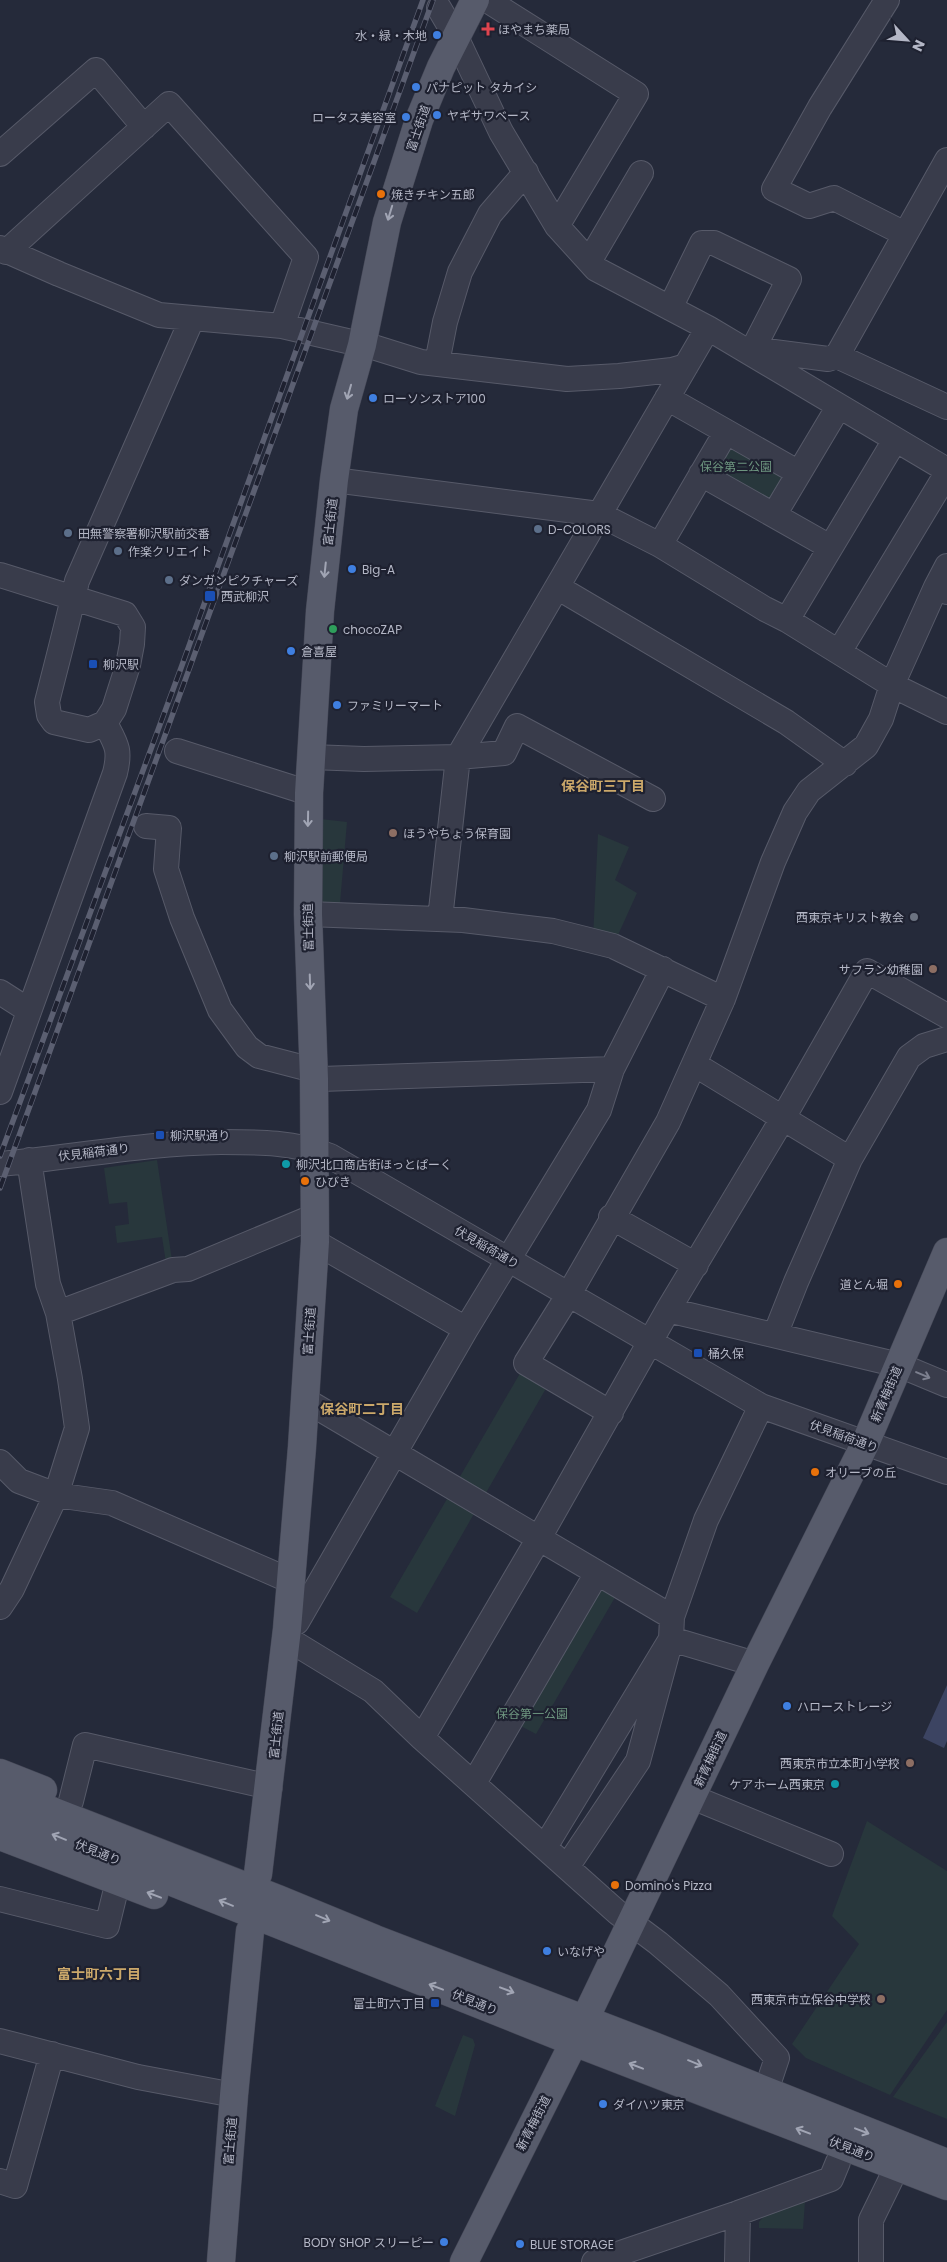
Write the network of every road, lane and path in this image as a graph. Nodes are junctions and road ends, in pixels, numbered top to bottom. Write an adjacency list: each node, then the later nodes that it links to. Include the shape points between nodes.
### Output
1 (474, 0): 5 (main road, 富士街道)
2 (486, 0): 11 (street, via 636,94)
3 (887, 0): 12 (street, via 820,107 774,189 809,206 834,198)
4 (439, 8): 5 (street)
5 (456, 37): 9 (street, via 501,132); 19 (main road, 富士街道, one-way to 19, via 420,120 387,222)
6 (144, 127): 7 (street, via 96,70); 13 (street); 17 (street, via 169,104 306,257)
7 (0, 154)
8 (947, 160): 12 (street)
9 (526, 172): 11 (street); 22 (street, via 490,214 460,272)
10 (641, 173): 14 (street)
11 (557, 226): 14 (street)
12 (905, 234): 21 (street)
13 (3, 250): 16 (street, via 159,315)
14 (590, 260): 15 (street, via 596,269)
15 (670, 308): 18 (street); 20 (street, via 702,243 714,243 789,279)
16 (192, 319): 17 (street); 40 (street)
17 (282, 326): 19 (street)
18 (708, 328): 20 (street); 23 (street)
19 (362, 345): 22 (street, via 421,362); 32 (main road, 富士街道, one-way to 32, via 344,409)
20 (750, 350): 21 (street, via 828,359); 26 (street)
21 (838, 356): 25 (street)
22 (437, 363): 23 (street, via 567,380)
23 (686, 366): 24 (street)
24 (667, 398): 27 (street); 33 (street)
25 (944, 399)
26 (838, 406): 28 (street); 30 (street)
27 (726, 432): 30 (street); 31 (street)
28 (895, 440): 29 (street); 36 (street)
29 (947, 472): 42 (street)
30 (799, 473): 34 (street)
31 (702, 474): 34 (street); 35 (street)
32 (334, 480): 33 (street); 47 (main road, 富士街道, one-way to 47, via 320,611)
33 (599, 514): 35 (street); 39 (street)
34 (774, 515): 36 (street)
35 (660, 546): 41 (street)
36 (830, 547): 41 (street)
37 (0, 575): 40 (street)
38 (943, 582): 43 (street)
39 (557, 586): 48 (street); 49 (street, via 786,722)
40 (73, 599): 45 (street, via 125,614 133,627 128,665 114,709); 45 (street, via 47,702 49,715 54,722 89,730)
41 (787, 620): 42 (street)
42 (839, 652): 43 (street)
43 (892, 685): 44 (street); 49 (street, via 881,719 866,746)
44 (947, 712)
45 (105, 723): 58 (street, via 116,742 119,757 115,773)
46 (177, 751): 50 (street)
47 (311, 757): 48 (street); 50 (main road, 富士街道)
48 (458, 757): 51 (street, via 504,752 517,726); 54 (street)
49 (845, 764): 57 (street, via 809,791 795,812 773,862)
50 (309, 793): 53 (main road, 富士街道, one-way to 53)
51 (653, 799)
52 (146, 826): 63 (street, via 169,828 166,869 182,918 220,1010 247,1047 259,1056)
53 (308, 914): 54 (street); 63 (main road, 富士街道, one-way to 63)
54 (440, 919): 55 (street, via 553,931 585,938 613,946)
55 (663, 969): 57 (street); 62 (street)
56 (0, 992): 58 (street)
57 (724, 999): 61 (street)
58 (28, 1010): 64 (street)
59 (947, 1016): 65 (street, via 867,971)
60 (947, 1039): 67 (street, via 924,1046 909,1057)
61 (694, 1064): 65 (street); 70 (street, via 668,1122)
62 (612, 1069): 63 (street); 73 (street, via 598,1110)
63 (317, 1074): 66 (main road, 富士街道)
64 (0, 1092)
65 (782, 1118): 67 (street); 74 (street)
66 (315, 1150): 68 (street, 伏見稲荷通り, via 266,1141 190,1143); 71 (main road, 富士街道); 73 (street, 伏見稲荷通り)
67 (850, 1159): 79 (street)
68 (29, 1160): 69 (street, 伏見稲荷通り); 77 (street, via 48,1284)
69 (0, 1164)
70 (612, 1217): 74 (street); 75 (street)
71 (315, 1229): 77 (street, via 188,1269 173,1270); 78 (street); 83 (main road, 富士街道)
72 (947, 1252): 81 (main road, 新青梅街道)
73 (508, 1260): 75 (street, 伏見稲荷通り); 78 (street)
74 (696, 1265): 76 (street)
75 (569, 1294): 80 (street, 伏見稲荷通り); 85 (street, via 526,1363)
76 (668, 1310): 79 (street); 80 (street)
77 (58, 1313): 90 (street, via 76,1428)
78 (466, 1329): 87 (street)
79 (776, 1335): 81 (street)
80 (651, 1342): 84 (street, 伏見稲荷通り); 85 (street)
81 (899, 1365): 82 (street, one-way to 82); 86 (main road, 新青梅街道)
82 (947, 1386)
83 (305, 1400): 87 (street); 93 (main road, 富士街道)
84 (761, 1406): 86 (street, 伏見稲荷通り); 95 (street, via 706,1520)
85 (611, 1412): 91 (street)
86 (865, 1444): 89 (street, 伏見稲荷通り); 97 (main road, 新青梅街道)
87 (396, 1454): 91 (street); 96 (street, via 298,1622)
88 (0, 1462): 90 (street, via 19,1481)
89 (947, 1472)
90 (56, 1495): 93 (street, via 112,1503); 94 (street, via 12,1590)
91 (539, 1538): 92 (street); 98 (street)
92 (597, 1573): 95 (street); 99 (street)
93 (291, 1581): 96 (main road, 富士街道)
94 (0, 1607)
95 (672, 1628): 97 (street); 104 (street); 106 (street, via 638,1761)
96 (287, 1629): 98 (street, via 291,1641 373,1691); 100 (main road, 富士街道)
97 (755, 1664): 101 (main road, 新青梅街道)
98 (422, 1738): 99 (street)
99 (474, 1783): 104 (street)
100 (270, 1787): 102 (street, via 85,1745); 107 (main road, 富士街道)
101 (692, 1797): 105 (street); 110 (main road, 新青梅街道)
102 (71, 1801): 103 (main road); 107 (main road)
103 (4, 1805): 108 (main road); 112 (main road, 伏見通り)
104 (545, 1847): 106 (street)
105 (831, 1854)
106 (567, 1867): 110 (street)
107 (258, 1874): 112 (main road, one-way to 112, via 355,1911 366,1920)
108 (118, 1881): 109 (street, via 107,1926); 111 (main road, one-way to 108)
109 (0, 1899)
110 (630, 1923): 113 (main road, 新青梅街道); 117 (street, via 658,1942 719,1995 777,2058)
111 (250, 1931): 112 (main road, via 337,1968 353,1964); 118 (main road, 富士街道)
112 (368, 1949): 113 (main road, 伏見通り, via 465,1998)
113 (579, 2031): 116 (main road, 伏見通り, one-way to 113); 117 (main road, 伏見通り, one-way to 117); 127 (main road, 新青梅街道)
114 (0, 2040): 115 (street)
115 (52, 2054): 118 (street, via 138,2077); 123 (street, via 15,2186)
116 (672, 2080): 119 (main road, via 676,2097 687,2103 792,2147); 121 (main road, 伏見通り, one-way to 116)
117 (766, 2091): 120 (main road, 伏見通り, one-way to 120)
118 (234, 2095): 126 (main road, 富士街道)
119 (838, 2162): 122 (main road); 125 (street, via 831,2179)
120 (947, 2164)
121 (920, 2175): 122 (main road, via 906,2182); 124 (main road, 伏見通り)
122 (891, 2179): 130 (street, via 871,2220)
123 (0, 2181)
124 (947, 2186)
125 (738, 2213): 128 (street); 129 (street)
126 (221, 2262)
127 (464, 2262)
128 (594, 2262)
129 (737, 2262)
130 (871, 2262)

